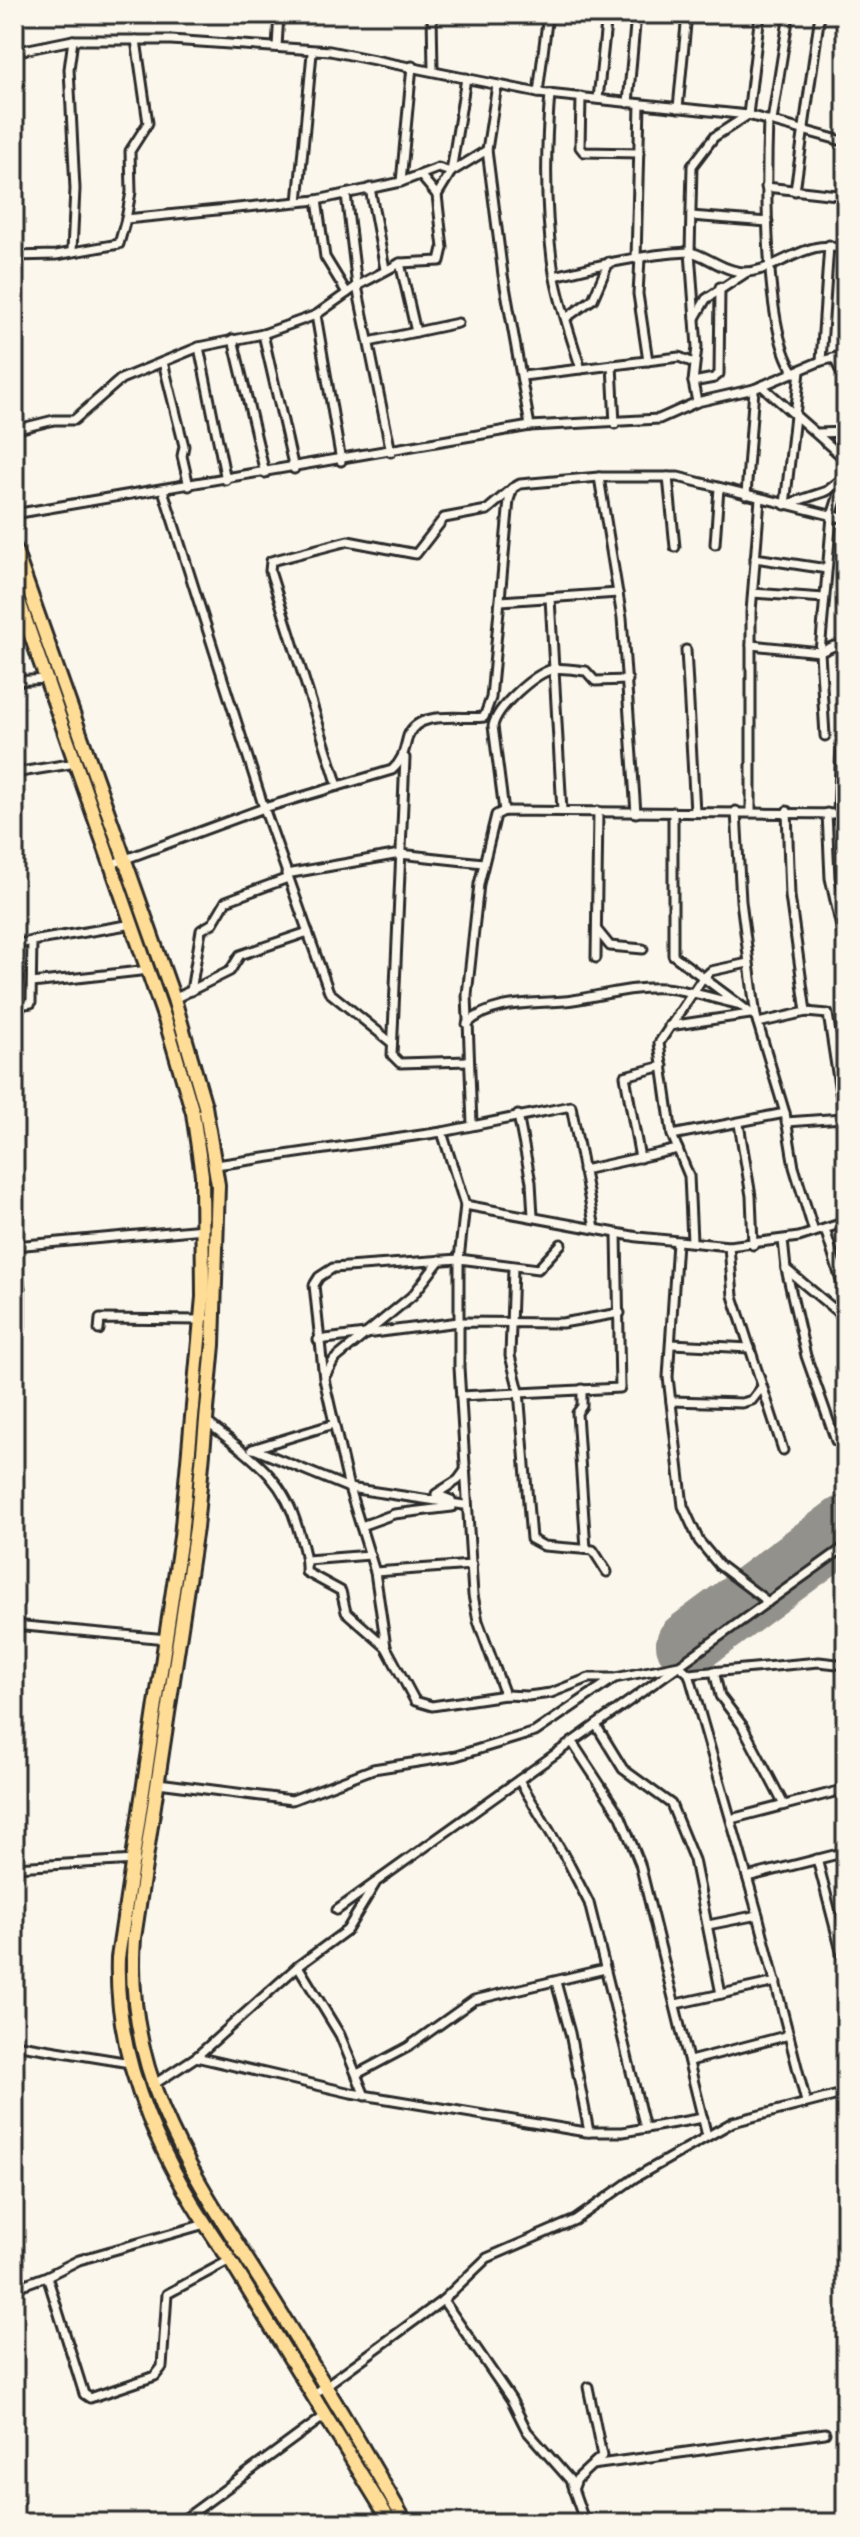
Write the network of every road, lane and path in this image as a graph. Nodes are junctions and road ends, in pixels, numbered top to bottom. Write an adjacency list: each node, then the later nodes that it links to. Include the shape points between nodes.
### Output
1 (279, 14): 12 (street)
2 (432, 14): 16 (street)
3 (548, 14): 19 (street)
4 (607, 14): 22 (street)
5 (636, 14): 23 (street)
6 (687, 14): 25 (street)
7 (760, 14): 26 (street)
8 (789, 14): 27 (street)
9 (820, 14): 28 (street)
10 (73, 40): 11 (street); 13 (street); 47 (street)
11 (136, 40): 12 (street); 44 (street, via 148,123 130,151)
12 (277, 47): 15 (street)
13 (14, 52)
14 (312, 53): 42 (street)
15 (412, 66): 16 (street); 34 (street)
16 (433, 70): 17 (street)
17 (466, 78): 18 (street); 32 (street)
18 (497, 85): 19 (street); 30 (street)
19 (538, 93): 20 (street)
20 (550, 94): 21 (street); 57 (street, via 546,145)
21 (581, 97): 22 (street); 31 (street, via 584,152)
22 (598, 99): 23 (street)
23 (628, 103): 24 (street)
24 (640, 104): 25 (street); 31 (street)
25 (678, 108): 26 (street)
26 (748, 115): 27 (street); 43 (street, via 714,137 693,161)
27 (770, 121): 28 (street); 35 (street)
28 (802, 130): 29 (street); 37 (street)
29 (846, 142)
30 (487, 150): 32 (street); 79 (street)
31 (639, 153): 51 (street)
32 (451, 172): 33 (street, via 438,168); 39 (street)
33 (421, 176): 34 (street); 39 (street)
34 (401, 182): 36 (street)
35 (766, 187): 37 (street); 45 (street)
36 (370, 188): 38 (street); 55 (street)
37 (795, 191): 40 (street)
38 (346, 194): 41 (street); 58 (street)
39 (437, 195): 53 (street, via 443,257)
40 (846, 196)
41 (317, 200): 42 (street); 60 (street, via 325,257)
42 (298, 202): 44 (street)
43 (691, 216): 45 (street); 49 (street)
44 (126, 219): 47 (street, via 119,244)
45 (768, 222): 54 (street)
46 (829, 245): 48 (street); 54 (street, via 814,246); 73 (street)
47 (72, 251): 50 (street)
48 (846, 251)
49 (690, 252): 51 (street); 56 (street, via 718,267); 63 (street)
50 (14, 256)
51 (638, 258): 52 (street); 72 (street)
52 (609, 262): 57 (street); 62 (street, via 593,299)
53 (400, 263): 55 (street); 65 (street)
54 (772, 265): 56 (street); 78 (street, via 777,336)
55 (385, 269): 58 (street)
56 (747, 272): 59 (street)
57 (555, 276): 62 (street)
58 (357, 286): 60 (street); 68 (street)
59 (720, 287): 63 (street); 80 (street, via 719,374)
60 (347, 293): 61 (street)
61 (316, 315): 66 (street); 92 (street)
62 (566, 318): 77 (street)
63 (694, 320): 75 (street)
64 (458, 323): 65 (street)
65 (416, 332): 68 (street)
66 (263, 334): 67 (street); 93 (street)
67 (233, 339): 69 (street); 94 (street)
68 (369, 342): 90 (street)
69 (199, 347): 74 (street); 98 (street)
70 (846, 355): 71 (street)
71 (834, 358): 73 (street); 81 (street)
72 (648, 361): 75 (street, via 679,357); 76 (street)
73 (821, 361): 78 (street)
74 (163, 362): 87 (street, via 121,379 74,420); 99 (street)
75 (694, 363): 80 (street)
76 (612, 365): 77 (street); 85 (street)
77 (581, 369): 79 (street)
78 (797, 372): 82 (street); 84 (street)
79 (523, 376): 86 (street)
80 (693, 382): 83 (street)
81 (846, 382)
82 (758, 388): 83 (street); 84 (street); 103 (street)
83 (697, 402): 85 (street, via 659,419)
84 (795, 415): 89 (street); 105 (street)
85 (615, 424): 86 (street)
86 (530, 426): 90 (street)
87 (14, 430)
88 (846, 432): 89 (street)
89 (818, 433): 91 (street)
90 (391, 452): 92 (street)
91 (846, 460)
92 (341, 461): 93 (street)
93 (294, 469): 94 (street)
94 (265, 473): 98 (street)
95 (846, 474): 105 (street, via 827,491); 107 (street)
96 (599, 477): 97 (street); 100 (street, via 538,480); 115 (street)
97 (668, 477): 101 (street); 111 (street)
98 (226, 480): 99 (street)
99 (189, 486): 102 (street)
100 (513, 488): 119 (street); 133 (street, via 487,510 444,518 416,554 348,541 271,561)
101 (719, 488): 103 (street); 109 (street)
102 (163, 490): 106 (street); 134 (street)
103 (746, 495): 104 (street)
104 (760, 499): 105 (street); 112 (street)
105 (785, 505): 107 (street)
106 (14, 514)
107 (832, 516): 108 (street); 113 (street)
108 (846, 519)
109 (715, 544)
110 (14, 547): 147 (highway)
111 (675, 547)
112 (755, 558): 113 (street); 116 (street)
113 (827, 569): 118 (street)
114 (14, 587): 125 (highway)
115 (618, 593): 117 (street); 126 (street)
116 (753, 593): 118 (street); 120 (street)
117 (550, 598): 119 (street); 124 (street)
118 (824, 598): 123 (street)
119 (501, 601): 130 (street, via 489,712 484,717 430,719 415,725)
120 (751, 645): 123 (street); 139 (street)
121 (846, 646): 123 (street)
122 (686, 650): 142 (street)
123 (820, 652): 128 (street)
124 (554, 669): 126 (street, via 586,671 595,681); 135 (street, via 537,677 496,715); 136 (street)
125 (47, 679): 127 (street); 131 (highway)
126 (628, 680): 143 (street)
127 (14, 681)
128 (825, 736)
129 (841, 744): 145 (street)
130 (405, 754): 133 (street, via 392,770); 146 (street)
131 (76, 763): 132 (street); 149 (highway)
132 (14, 773)
133 (338, 786): 134 (street)
134 (264, 808): 147 (street); 150 (street)
135 (504, 811): 136 (street); 148 (street, via 492,822)
136 (562, 811): 137 (street)
137 (598, 811): 143 (street); 152 (street)
138 (736, 811): 139 (street); 142 (street); 159 (street)
139 (751, 811): 140 (street)
140 (787, 811): 144 (street); 168 (street, via 790,896)
141 (673, 812): 142 (street); 143 (street); 161 (street, via 671,950)
142 (695, 812)
143 (636, 813)
144 (827, 813): 145 (street); 157 (street, via 830,878)
145 (842, 814)
146 (400, 854): 148 (street); 150 (street); 172 (street)
147 (126, 859): 149 (street); 165 (highway)
148 (483, 863): 170 (street)
149 (112, 864): 151 (highway)
150 (287, 876): 153 (street); 163 (street, via 226,901 213,923 201,930)
151 (133, 924): 154 (street); 160 (highway)
152 (596, 928): 156 (street, via 610,946); 158 (street)
153 (308, 932): 163 (street, via 240,955 230,971); 172 (street, via 329,992)
154 (32, 941): 155 (street); 162 (street)
155 (14, 945)
156 (643, 949)
157 (846, 950)
158 (596, 958)
159 (748, 963): 161 (street, via 711,971); 169 (street)
160 (149, 970): 162 (street); 191 (highway, via 193,1113)
161 (702, 979): 164 (street); 166 (street)
162 (32, 983): 167 (street, via 31,1003)
163 (191, 991): 165 (street)
164 (689, 993): 166 (street); 170 (street, via 639,987 507,1007 477,1015); 171 (street)
165 (174, 999): 185 (highway)
166 (737, 1004): 169 (street)
167 (14, 1006)
168 (806, 1012): 169 (street); 177 (street, via 828,1014)
169 (754, 1018): 171 (street); 176 (street)
170 (467, 1024): 173 (street)
171 (667, 1027): 174 (street, via 659,1043)
172 (392, 1043): 173 (street, via 392,1055 400,1063)
173 (468, 1061): 178 (street)
174 (663, 1066): 182 (street); 184 (street, via 625,1076)
175 (518, 1115): 178 (street); 186 (street, via 571,1106); 188 (street)
176 (786, 1118): 177 (street); 179 (street); 193 (street)
177 (843, 1118): 180 (street)
178 (472, 1124): 181 (street)
179 (739, 1124): 182 (street); 199 (street)
180 (846, 1131)
181 (442, 1132): 185 (street); 187 (street)
182 (672, 1135): 183 (street)
183 (678, 1149): 184 (street); 196 (street, via 689,1176)
184 (640, 1158): 186 (street)
185 (216, 1165): 224 (highway, via 218,1258)
186 (583, 1170): 190 (street)
187 (465, 1205): 188 (street); 202 (street)
188 (533, 1216): 190 (street)
189 (846, 1222): 192 (street)
190 (595, 1228): 194 (street)
191 (204, 1229): 200 (street); 209 (highway)
192 (825, 1229): 193 (street); 206 (street)
193 (814, 1232): 195 (street)
194 (617, 1234): 197 (street); 207 (street)
195 (783, 1240): 199 (street); 205 (street)
196 (692, 1241): 197 (street); 201 (street)
197 (677, 1242): 216 (street)
198 (561, 1244): 204 (street, via 538,1269)
199 (753, 1245): 201 (street)
200 (14, 1246): 212 (street)
201 (729, 1246): 217 (street, via 733,1296)
202 (459, 1259): 203 (street); 204 (street); 210 (street)
203 (440, 1260): 214 (street, via 413,1295); 215 (street, via 326,1271 314,1285)
204 (513, 1267): 211 (street)
205 (786, 1269): 208 (street); 226 (street, via 806,1356)
206 (846, 1297)
207 (620, 1313): 211 (street, via 562,1323); 220 (street, via 620,1388)
208 (846, 1319)
209 (202, 1320): 213 (street, via 100,1319); 243 (highway)
210 (459, 1322): 211 (street); 214 (street); 222 (street)
211 (510, 1322): 221 (street, via 510,1356)
212 (20, 1327)
213 (99, 1330)
214 (366, 1334): 215 (street); 218 (street, via 328,1366)
215 (318, 1340): 218 (street)
216 (672, 1344): 217 (street); 223 (street)
217 (750, 1348): 219 (street)
218 (324, 1379): 225 (street)
219 (762, 1387): 223 (street, via 742,1403); 228 (street)
220 (582, 1389): 221 (street); 235 (street, via 577,1413)
221 (519, 1391): 222 (street); 235 (street, via 531,1539 544,1546)
222 (461, 1396): 230 (street)
223 (671, 1401): 241 (street, via 683,1506 693,1532 719,1565)
224 (206, 1422): 229 (street); 254 (highway, via 190,1577)
225 (334, 1424): 227 (street); 231 (street)
226 (836, 1441)
227 (254, 1449): 229 (street); 231 (street)
228 (783, 1450)
229 (244, 1452): 237 (street, via 284,1491)
230 (466, 1469): 232 (street); 232 (street, via 436,1494)
231 (349, 1488): 232 (street); 233 (street)
232 (466, 1505): 233 (street, via 394,1514); 238 (street)
233 (361, 1526): 236 (street)
234 (846, 1546): 241 (street)
235 (586, 1549): 240 (street, via 597,1553)
236 (370, 1555): 237 (street); 239 (street)
237 (307, 1560): 244 (street, via 306,1572 341,1591 346,1612)
238 (472, 1565): 239 (street); 250 (street, via 478,1621)
239 (375, 1572): 244 (street)
240 (607, 1572)
241 (768, 1602): 245 (street)
242 (14, 1625): 243 (street)
243 (167, 1639): 259 (highway)
244 (386, 1647): 250 (street, via 415,1701 432,1706)
245 (679, 1665): 248 (street); 249 (street); 251 (street)
246 (846, 1665): 247 (street, via 819,1662)
247 (714, 1671): 248 (street); 256 (street, via 720,1696 742,1725)
248 (689, 1674): 257 (street)
249 (615, 1678): 250 (street, via 589,1678 551,1693); 254 (street, via 535,1732 456,1756 373,1769 292,1800)
250 (505, 1695)
251 (596, 1725): 252 (street); 268 (street, via 623,1769 671,1804 694,1860)
252 (572, 1742): 253 (street); 276 (street, via 629,1835 648,1886)
253 (519, 1780): 264 (street); 271 (street, via 589,1903)
254 (158, 1783): 261 (highway)
255 (846, 1789): 256 (street)
256 (784, 1805): 257 (street)
257 (731, 1819): 263 (street)
258 (846, 1852): 260 (street)
259 (131, 1859): 261 (street); 262 (street); 281 (highway, via 117,1982)
260 (817, 1859): 263 (street); 269 (street)
261 (145, 1861): 283 (highway, via 132,1983)
262 (14, 1867)
263 (747, 1877): 266 (street)
264 (377, 1881): 265 (street); 270 (street, via 347,1930)
265 (337, 1910)
266 (758, 1915): 268 (street); 274 (street)
267 (846, 1923): 269 (street)
268 (708, 1925): 275 (street)
269 (834, 1925): 272 (street)
270 (298, 1966): 279 (street); 282 (street)
271 (605, 1969): 273 (street); 288 (street)
272 (846, 1970)
273 (556, 1982): 282 (street, via 474,2000 408,2047); 289 (street)
274 (776, 1982): 275 (street); 277 (street)
275 (721, 1994): 276 (street)
276 (676, 2004): 280 (street)
277 (789, 2035): 280 (street); 286 (street)
278 (14, 2044): 281 (street)
279 (196, 2057): 283 (street); 285 (street)
280 (690, 2061): 287 (street)
281 (130, 2063): 291 (highway, via 151,2121)
282 (359, 2073): 285 (street)
283 (151, 2086): 296 (highway, via 187,2162)
284 (846, 2093): 286 (street)
285 (365, 2096): 289 (street)
286 (806, 2102): 290 (street, via 750,2115)
287 (703, 2118): 288 (street); 290 (street)
288 (645, 2128): 289 (street)
289 (589, 2132)
290 (707, 2136): 295 (street, via 575,2220 487,2258)
291 (205, 2224): 292 (highway); 293 (street, via 79,2260)
292 (230, 2260): 293 (street, via 167,2294 162,2367 155,2376 90,2398 80,2389); 298 (highway)
293 (47, 2276): 294 (street)
294 (14, 2288)
295 (443, 2300): 296 (street); 302 (street, via 527,2431)
296 (326, 2387): 298 (street); 305 (highway)
297 (588, 2387): 301 (street, via 602,2456)
298 (313, 2395): 299 (highway)
299 (326, 2415): 303 (street); 304 (highway)
300 (825, 2433): 301 (street)
301 (592, 2465): 302 (street)
302 (573, 2490): 306 (street)
303 (179, 2523)
304 (391, 2523)
305 (406, 2523)
306 (585, 2523)

